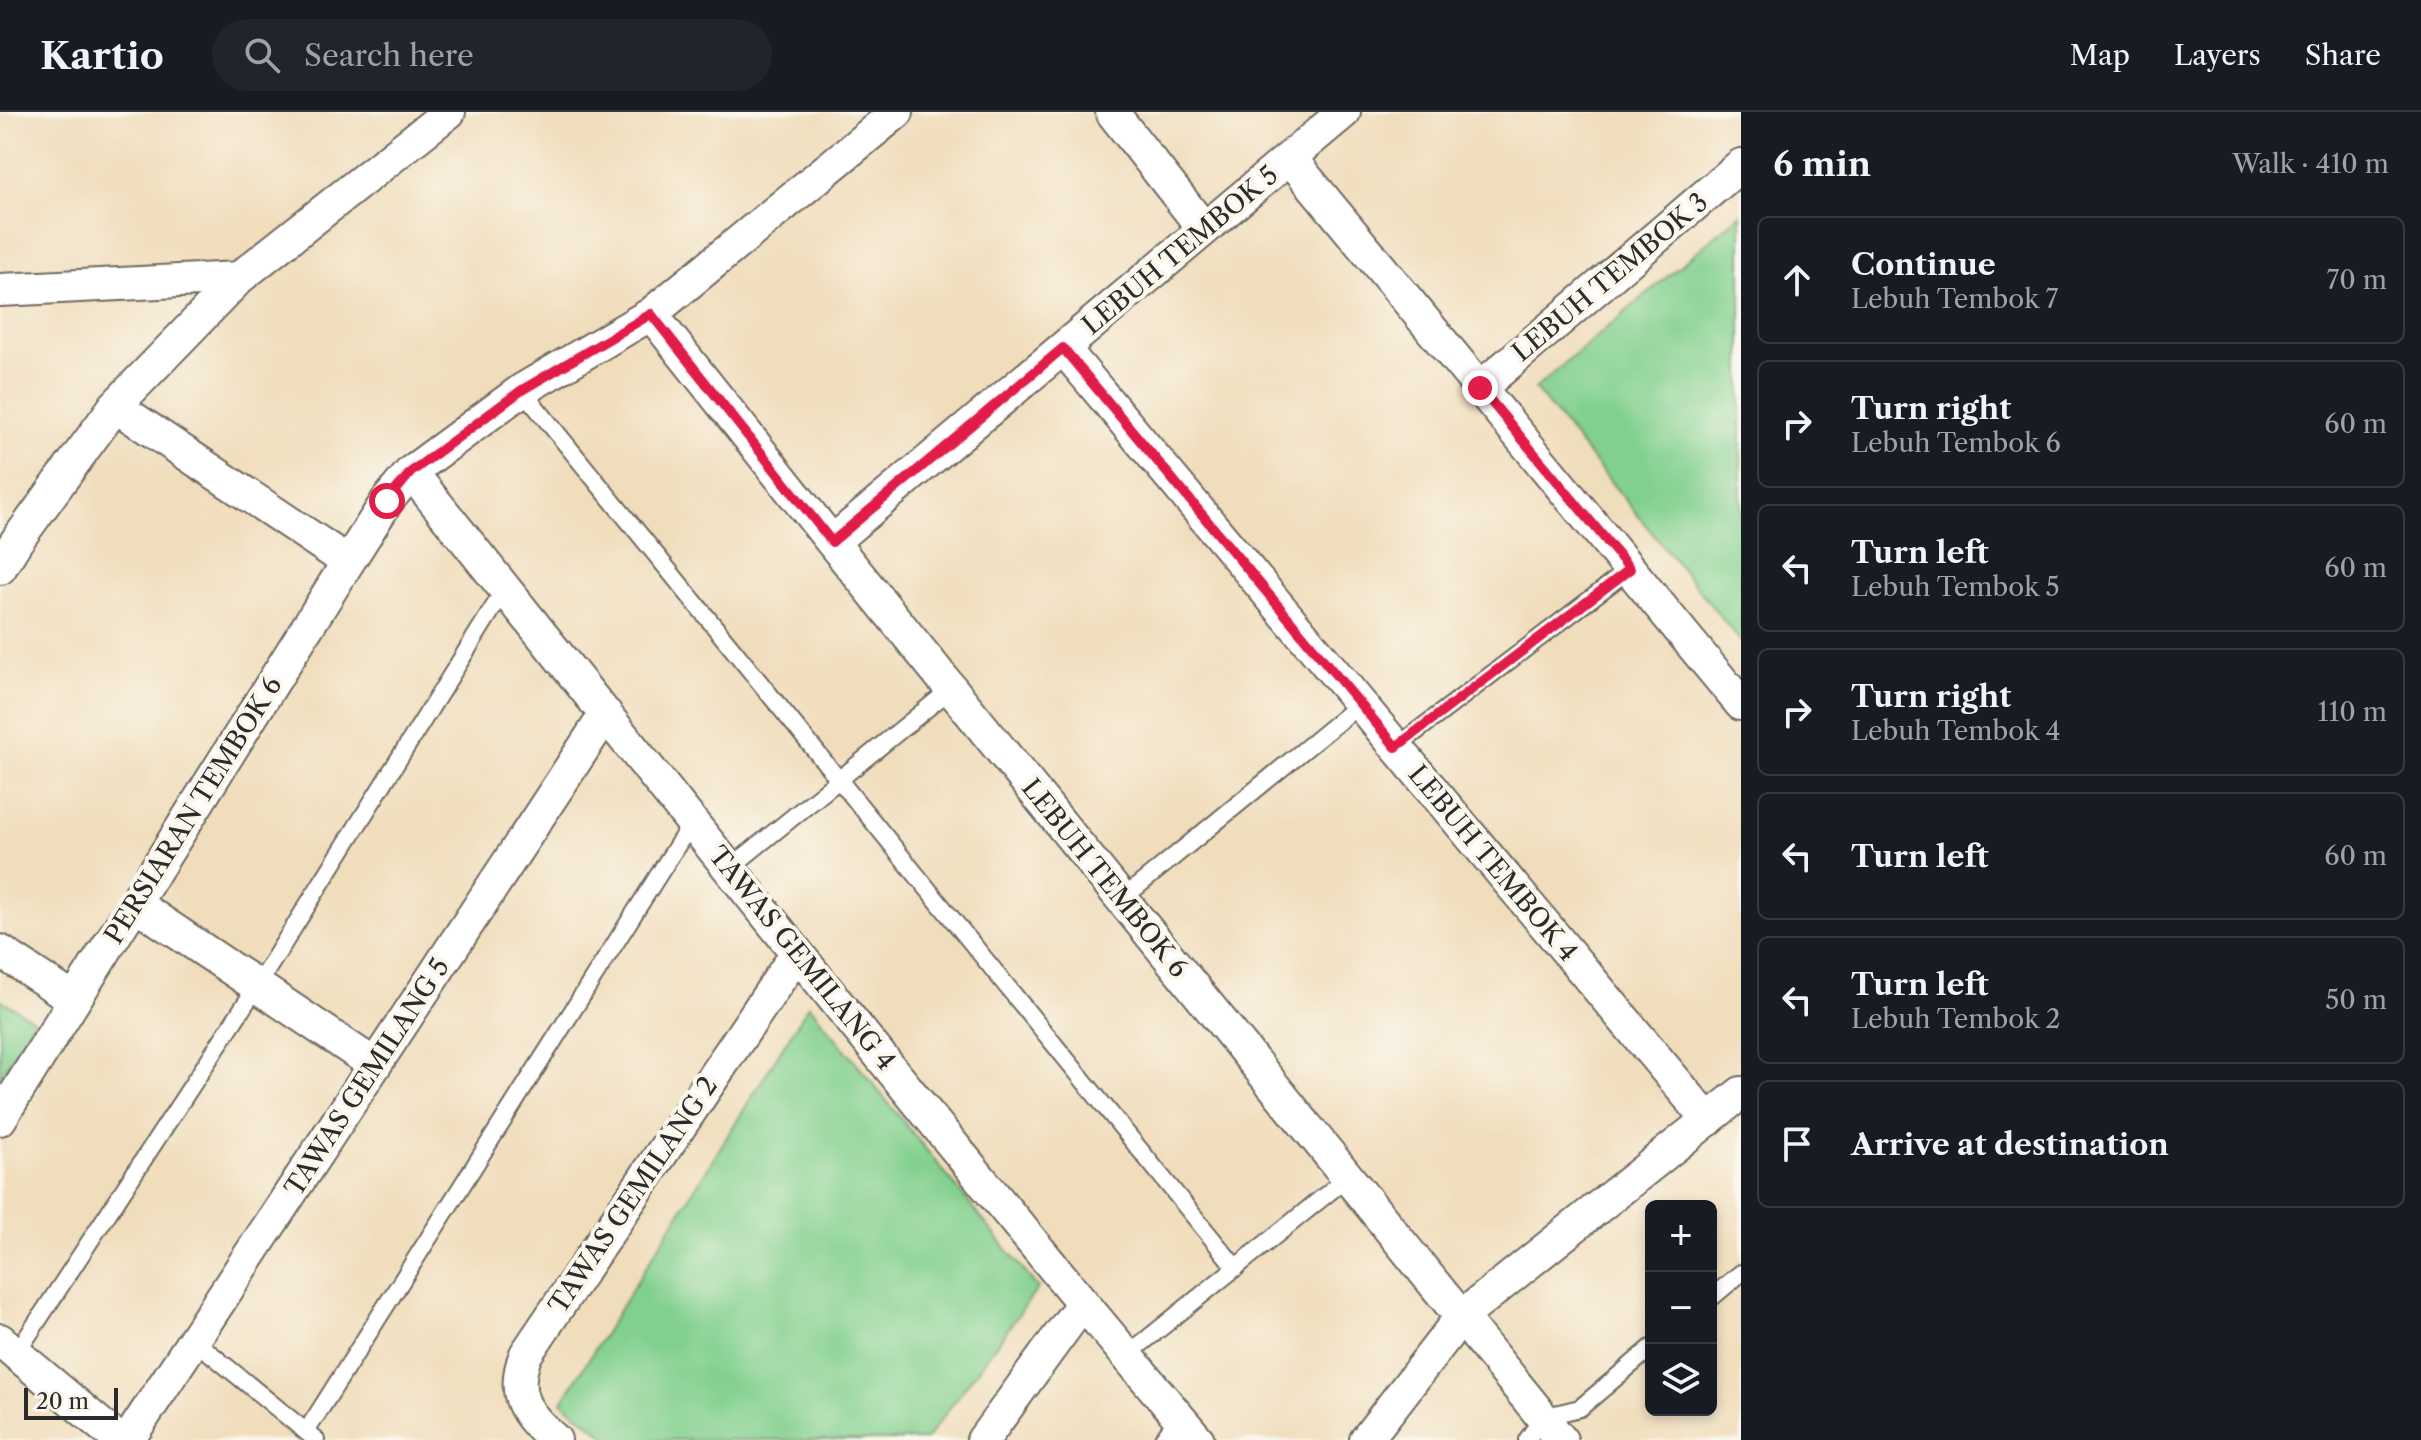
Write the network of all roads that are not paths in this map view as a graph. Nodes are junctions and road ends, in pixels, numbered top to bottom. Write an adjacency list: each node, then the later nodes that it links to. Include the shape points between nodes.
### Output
1 (449, 112): 8 (street)
2 (897, 112): 10 (street, PERSIARAN TEMBOK 6)
3 (1112, 112): 7 (street)
4 (1344, 112): 5 (street, LEBUH TEMBOK 5)
5 (1290, 158): 7 (street, LEBUH TEMBOK 5); 12 (street)
6 (1741, 165): 12 (street, LEBUH TEMBOK 3)
7 (1204, 229): 11 (street, LEBUH TEMBOK 5)
8 (239, 278): 9 (street); 14 (street)
9 (0, 290)
10 (651, 314): 13 (street, PERSIARAN TEMBOK 6); 16 (street, LEBUH TEMBOK 6)
11 (1063, 348): 16 (street, LEBUH TEMBOK 5); 22 (street, LEBUH TEMBOK 4)
12 (1480, 388): 19 (street)
13 (522, 390): 15 (street, PERSIARAN TEMBOK 6); 26 (lane)
14 (115, 406): 17 (street); 18 (street)
15 (411, 472): 18 (street, PERSIARAN TEMBOK 6); 20 (street, TAWAS GEMILANG 4)
16 (832, 542): 21 (street, LEBUH TEMBOK 6)
17 (5, 550)
18 (348, 562): 30 (street, PERSIARAN TEMBOK 6)
19 (1630, 569): 23 (street); 25 (lane)
20 (505, 589): 24 (street, TAWAS GEMILANG 4); 33 (lane)
21 (951, 689): 26 (lane); 29 (street, LEBUH TEMBOK 6)
22 (1360, 704): 25 (street, LEBUH TEMBOK 4); 29 (lane)
23 (1741, 704)
24 (606, 714): 27 (street, TAWAS GEMILANG 4); 35 (street, TAWAS GEMILANG 5)
25 (1396, 747): 38 (street, LEBUH TEMBOK 4)
26 (838, 781): 28 (lane); 40 (lane)
27 (692, 822): 28 (street, TAWAS GEMILANG 4); 51 (lane)
28 (730, 868): 32 (street, TAWAS GEMILANG 4)
29 (1122, 899): 39 (street, LEBUH TEMBOK 6)
30 (135, 904): 33 (street); 34 (street, PERSIARAN TEMBOK 6)
31 (0, 951): 34 (street)
32 (797, 953): 43 (street, TAWAS GEMILANG 4); 54 (street, TAWAS GEMILANG 2, via 526,1354 518,1378 523,1402 535,1423)
33 (257, 986): 35 (street); 46 (lane)
34 (73, 999): 37 (street, PERSIARAN TEMBOK 6)
35 (375, 1065): 45 (street, TAWAS GEMILANG 5)
36 (1741, 1093): 38 (street)
37 (0, 1119)
38 (1708, 1120): 44 (street)
39 (1348, 1177): 40 (lane); 44 (street, LEBUH TEMBOK 6)
40 (1236, 1268): 48 (lane)
41 (1741, 1273): 42 (lane)
42 (1717, 1293)
43 (1083, 1303): 48 (street, TAWAS GEMILANG 4); 55 (street)
44 (1461, 1317): 50 (street, LEBUH TEMBOK 6); 56 (street)
45 (194, 1340): 51 (lane); 53 (street, TAWAS GEMILANG 5)
46 (8, 1347): 52 (street)
47 (1645, 1353): 50 (lane)
48 (1126, 1356): 49 (street, TAWAS GEMILANG 4)
49 (1180, 1432)
50 (1544, 1432)
51 (311, 1436)
52 (119, 1440)
53 (128, 1440)
54 (555, 1440)
55 (983, 1440)
56 (1366, 1440)

